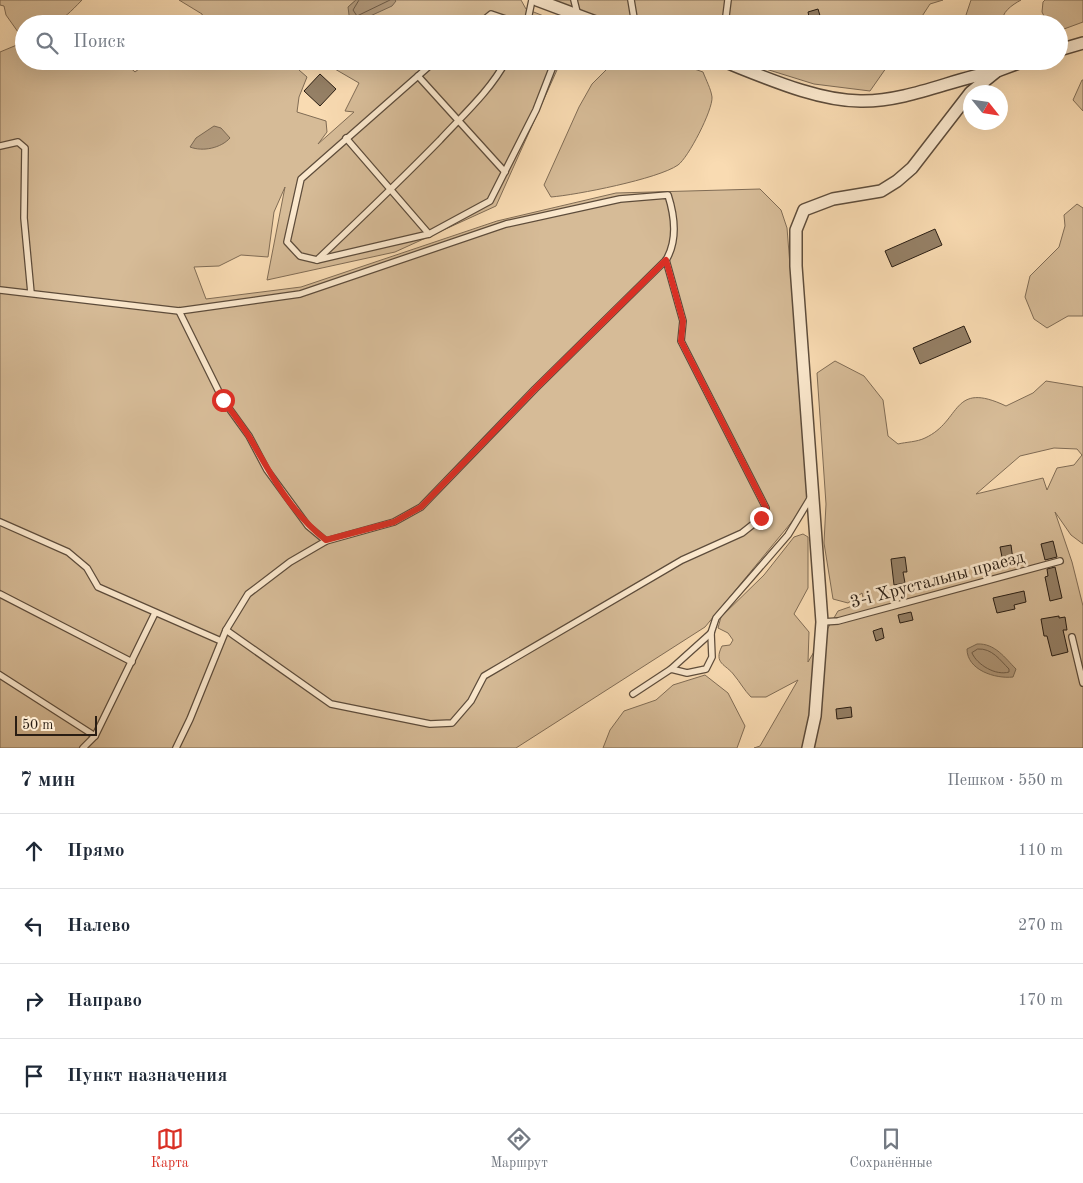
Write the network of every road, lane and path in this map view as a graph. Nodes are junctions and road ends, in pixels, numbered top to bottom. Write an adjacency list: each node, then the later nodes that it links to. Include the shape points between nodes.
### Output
1 (532, 0): 6 (lane)
2 (537, 0): 7 (street)
3 (574, 0): 8 (lane)
4 (631, 0): 9 (lane)
5 (728, 0): 10 (lane)
6 (529, 15)
7 (575, 15)
8 (578, 15)
9 (634, 15)
10 (726, 15)
11 (1083, 43): 12 (street)
12 (1068, 47)
13 (425, 70): 18 (lane)
14 (501, 70): 21 (lane)
15 (552, 70): 24 (lane)
16 (747, 70): 17 (street, via 809,93 862,102 918,93)
17 (997, 71): 19 (street)
18 (418, 76): 21 (lane); 22 (lane)
19 (980, 85)
20 (963, 103): 32 (street, via 912,168 897,181 881,191 833,199 804,210 796,230)
21 (458, 121): 24 (lane); 25 (lane)
22 (346, 138): 25 (lane); 27 (lane, via 301,179 287,242 300,256)
23 (0, 146): 30 (lane, via 18,142 24,148 24,218)
24 (505, 172): 26 (lane, via 490,201)
25 (391, 190): 26 (lane); 27 (lane)
26 (429, 234): 27 (lane)
27 (317, 260)
28 (666, 260): 31 (lane, via 672,249 674,217 668,195 620,200 506,224 300,294); 34 (lane, via 421,507 394,522); 39 (lane, via 683,321 681,341 766,508 761,518 742,534 682,560 484,676 471,701 452,723 430,724 331,704)
29 (0, 290): 30 (lane)
30 (31, 293): 31 (lane)
31 (179, 311): 34 (lane, via 223,400 249,436 267,470 308,526)
32 (811, 497): 38 (street); 40 (lane, via 788,536 716,618)
33 (0, 522): 37 (lane, via 68,552 87,568 98,587)
34 (326, 540): 39 (lane, via 248,594)
35 (1060, 561): 38 (lane, 3-і Хрустальны праезд, via 838,621)
36 (0, 594): 43 (lane)
37 (155, 613): 42 (lane); 43 (lane)
38 (822, 622): 51 (street, via 815,716)
39 (226, 630): 42 (lane)
40 (711, 634): 44 (lane); 44 (lane, via 712,657 706,669 687,673)
41 (1072, 637): 46 (lane)
42 (221, 641): 50 (lane)
43 (132, 662): 48 (lane)
44 (671, 668): 47 (lane)
45 (0, 675): 48 (lane)
46 (1083, 683)
47 (633, 694)
48 (95, 736): 49 (lane)
49 (83, 748)
50 (176, 748)
51 (808, 748)

